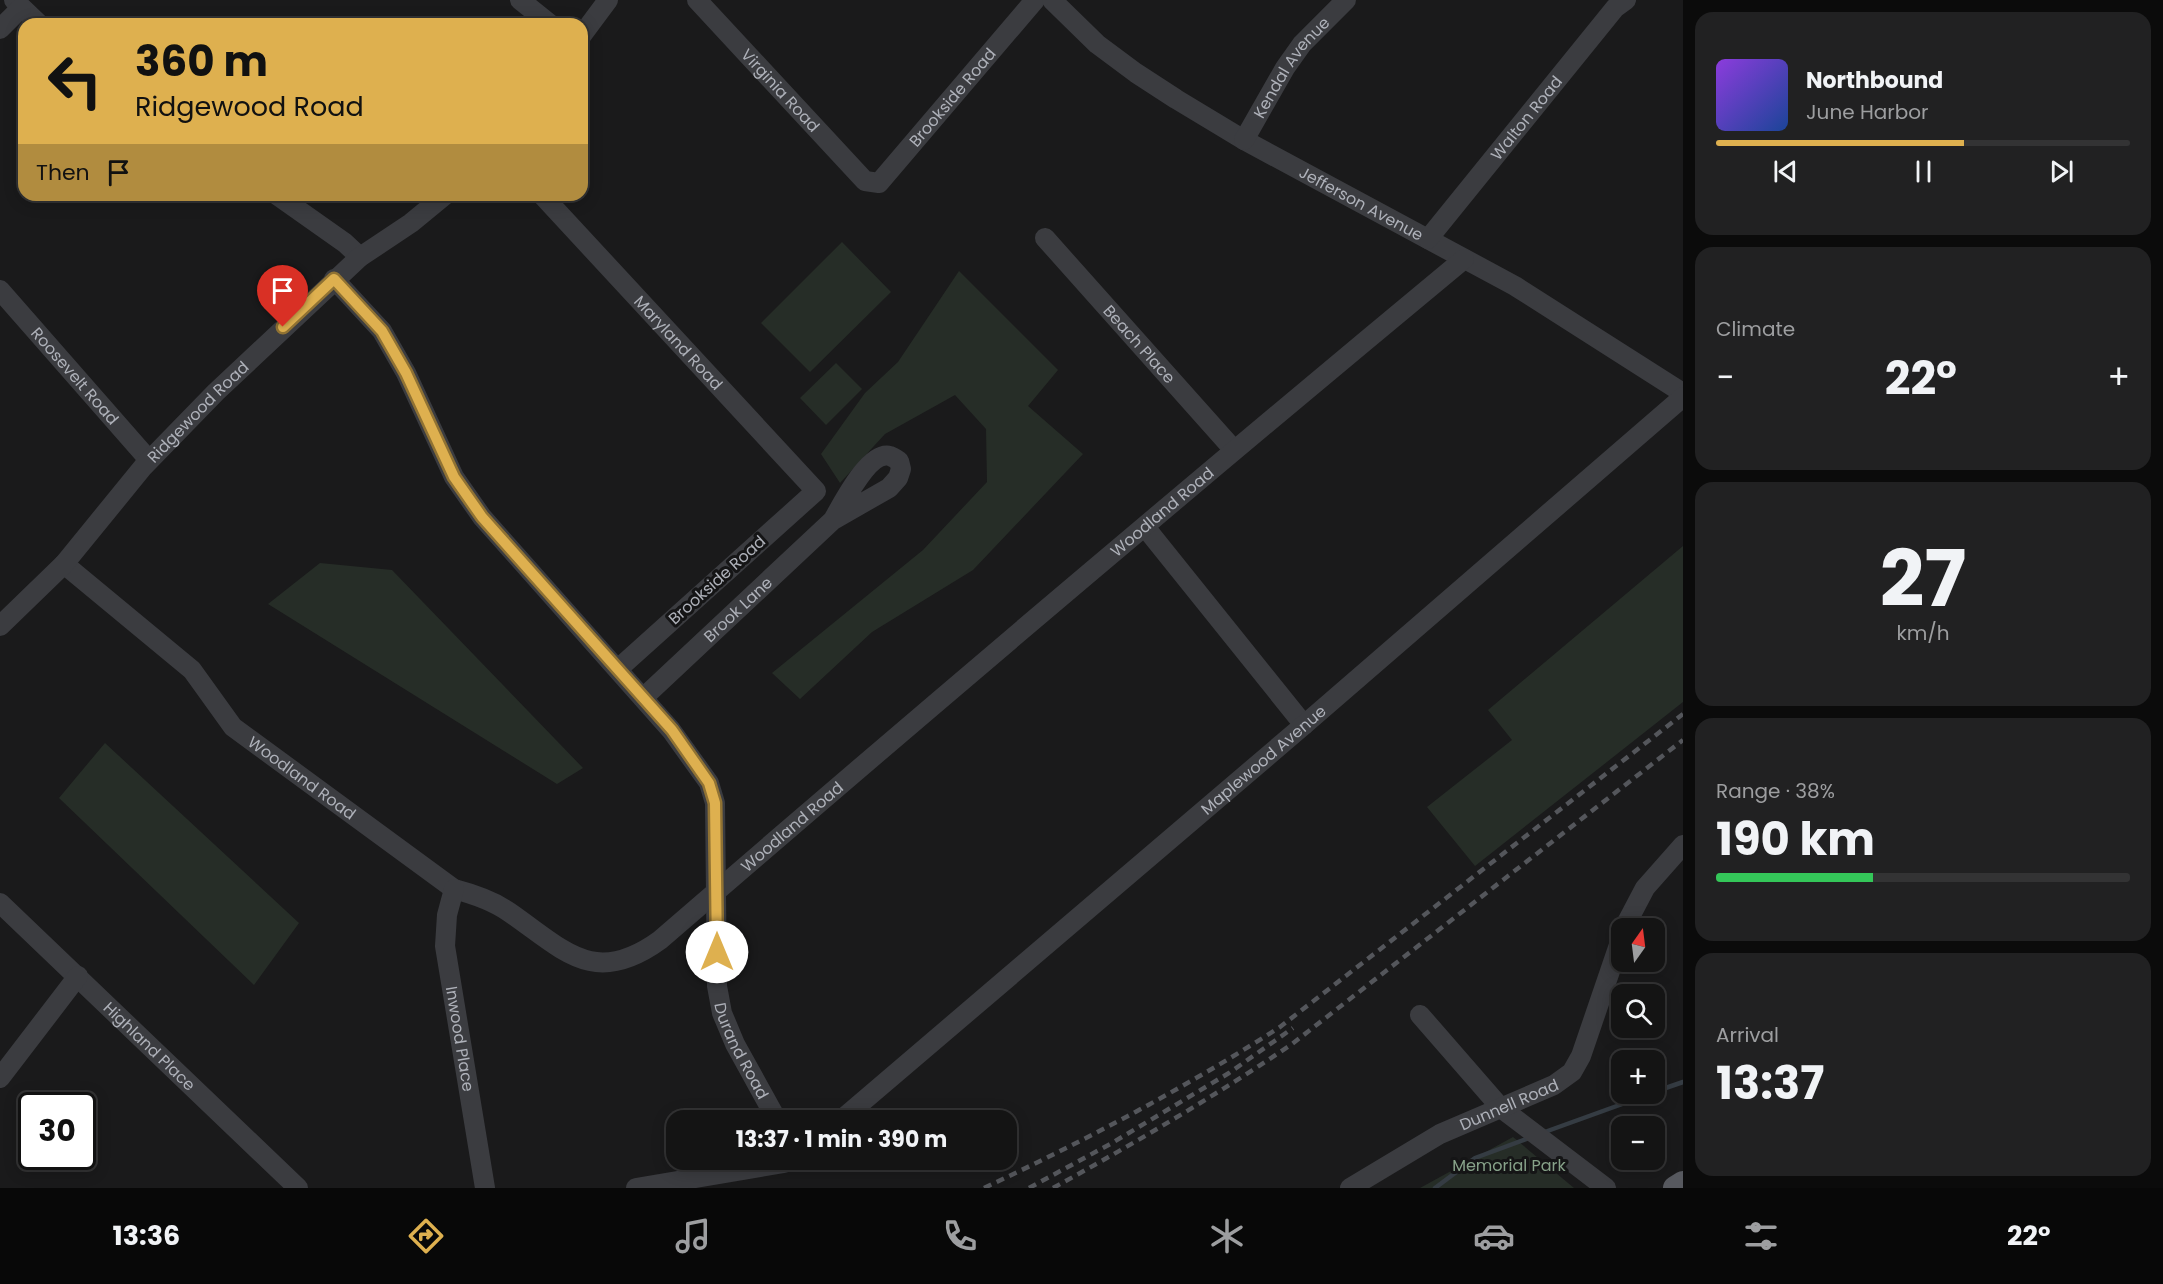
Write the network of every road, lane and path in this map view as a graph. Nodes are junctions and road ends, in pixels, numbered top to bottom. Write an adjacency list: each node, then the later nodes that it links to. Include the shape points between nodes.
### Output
1 (520, 0): 10 (street)
2 (608, 0): 11 (street)
3 (697, 0): 14 (street, Virginia Road)
4 (1035, 0): 14 (street, Brookside Road, via 879,183)
5 (1052, 0): 13 (street, Jefferson Avenue, via 1097,44 1136,73)
6 (1346, 0): 13 (street, Kendal Avenue, via 1302,44)
7 (1626, 0): 19 (street, Walton Road, via 1615,8)
8 (18, 4): 9 (street); 12 (street)
9 (33, 18)
10 (542, 18)
11 (588, 27)
12 (0, 29)
13 (1244, 140): 19 (street, Jefferson Avenue)
14 (865, 181)
15 (286, 201): 20 (street)
16 (438, 201): 20 (street, Ridgewood Road)
17 (548, 201): 28 (street, Maryland Road)
18 (1045, 238): 26 (street, Beach Place)
19 (1428, 239): 21 (street, Jefferson Avenue)
20 (360, 257): 22 (street, Ridgewood Road)
21 (1464, 259): 24 (street, Jefferson Avenue, via 1515,286); 26 (street, Woodland Road)
22 (334, 279): 27 (street, Ridgewood Road); 33 (street, Durand Road, via 382,331 454,477 482,517)
23 (0, 290): 27 (street, Roosevelt Road)
24 (1683, 393)
25 (1683, 397): 35 (street, Maplewood Avenue)
26 (1234, 450): 30 (street, Woodland Road)
27 (149, 460): 31 (street, Ridgewood Road)
28 (816, 491): 33 (street, Brookside Road)
29 (833, 520): 34 (street, Brook Lane)
30 (1145, 527): 35 (street); 38 (street, Woodland Road)
31 (64, 564): 32 (street, Ridgewood Road); 37 (street, Woodland Road, via 192,670 233,727)
32 (0, 626)
33 (618, 669): 34 (street, Durand Road)
34 (643, 698): 38 (street, Durand Road, via 672,730 709,783 715,803)
35 (1304, 725): 47 (street, Maplewood Avenue)
36 (1683, 845): 40 (street, via 1645,888)
37 (454, 889): 38 (street, Woodland Road, via 492,902 563,951 604,962 619,962 644,951); 51 (street, Inwood Place, via 444,946)
38 (717, 890): 46 (street, Durand Road, via 717,986 722,1013)
39 (0, 903): 42 (street, Highland Place)
40 (1629, 918)
41 (1611, 968): 45 (street, Dunnell Road, via 1572,1072 1554,1086)
42 (78, 976): 44 (street); 50 (street, Highland Place)
43 (1420, 1015): 45 (street)
44 (0, 1078)
45 (1502, 1108): 53 (street, Dunnell Road, via 1440,1134); 54 (street)
46 (771, 1110)
47 (853, 1110)
48 (743, 1170): 52 (street)
49 (1683, 1183): 55 (main road)
50 (298, 1188)
51 (485, 1188)
52 (636, 1188)
53 (1350, 1188)
54 (1606, 1188)
55 (1675, 1188)

